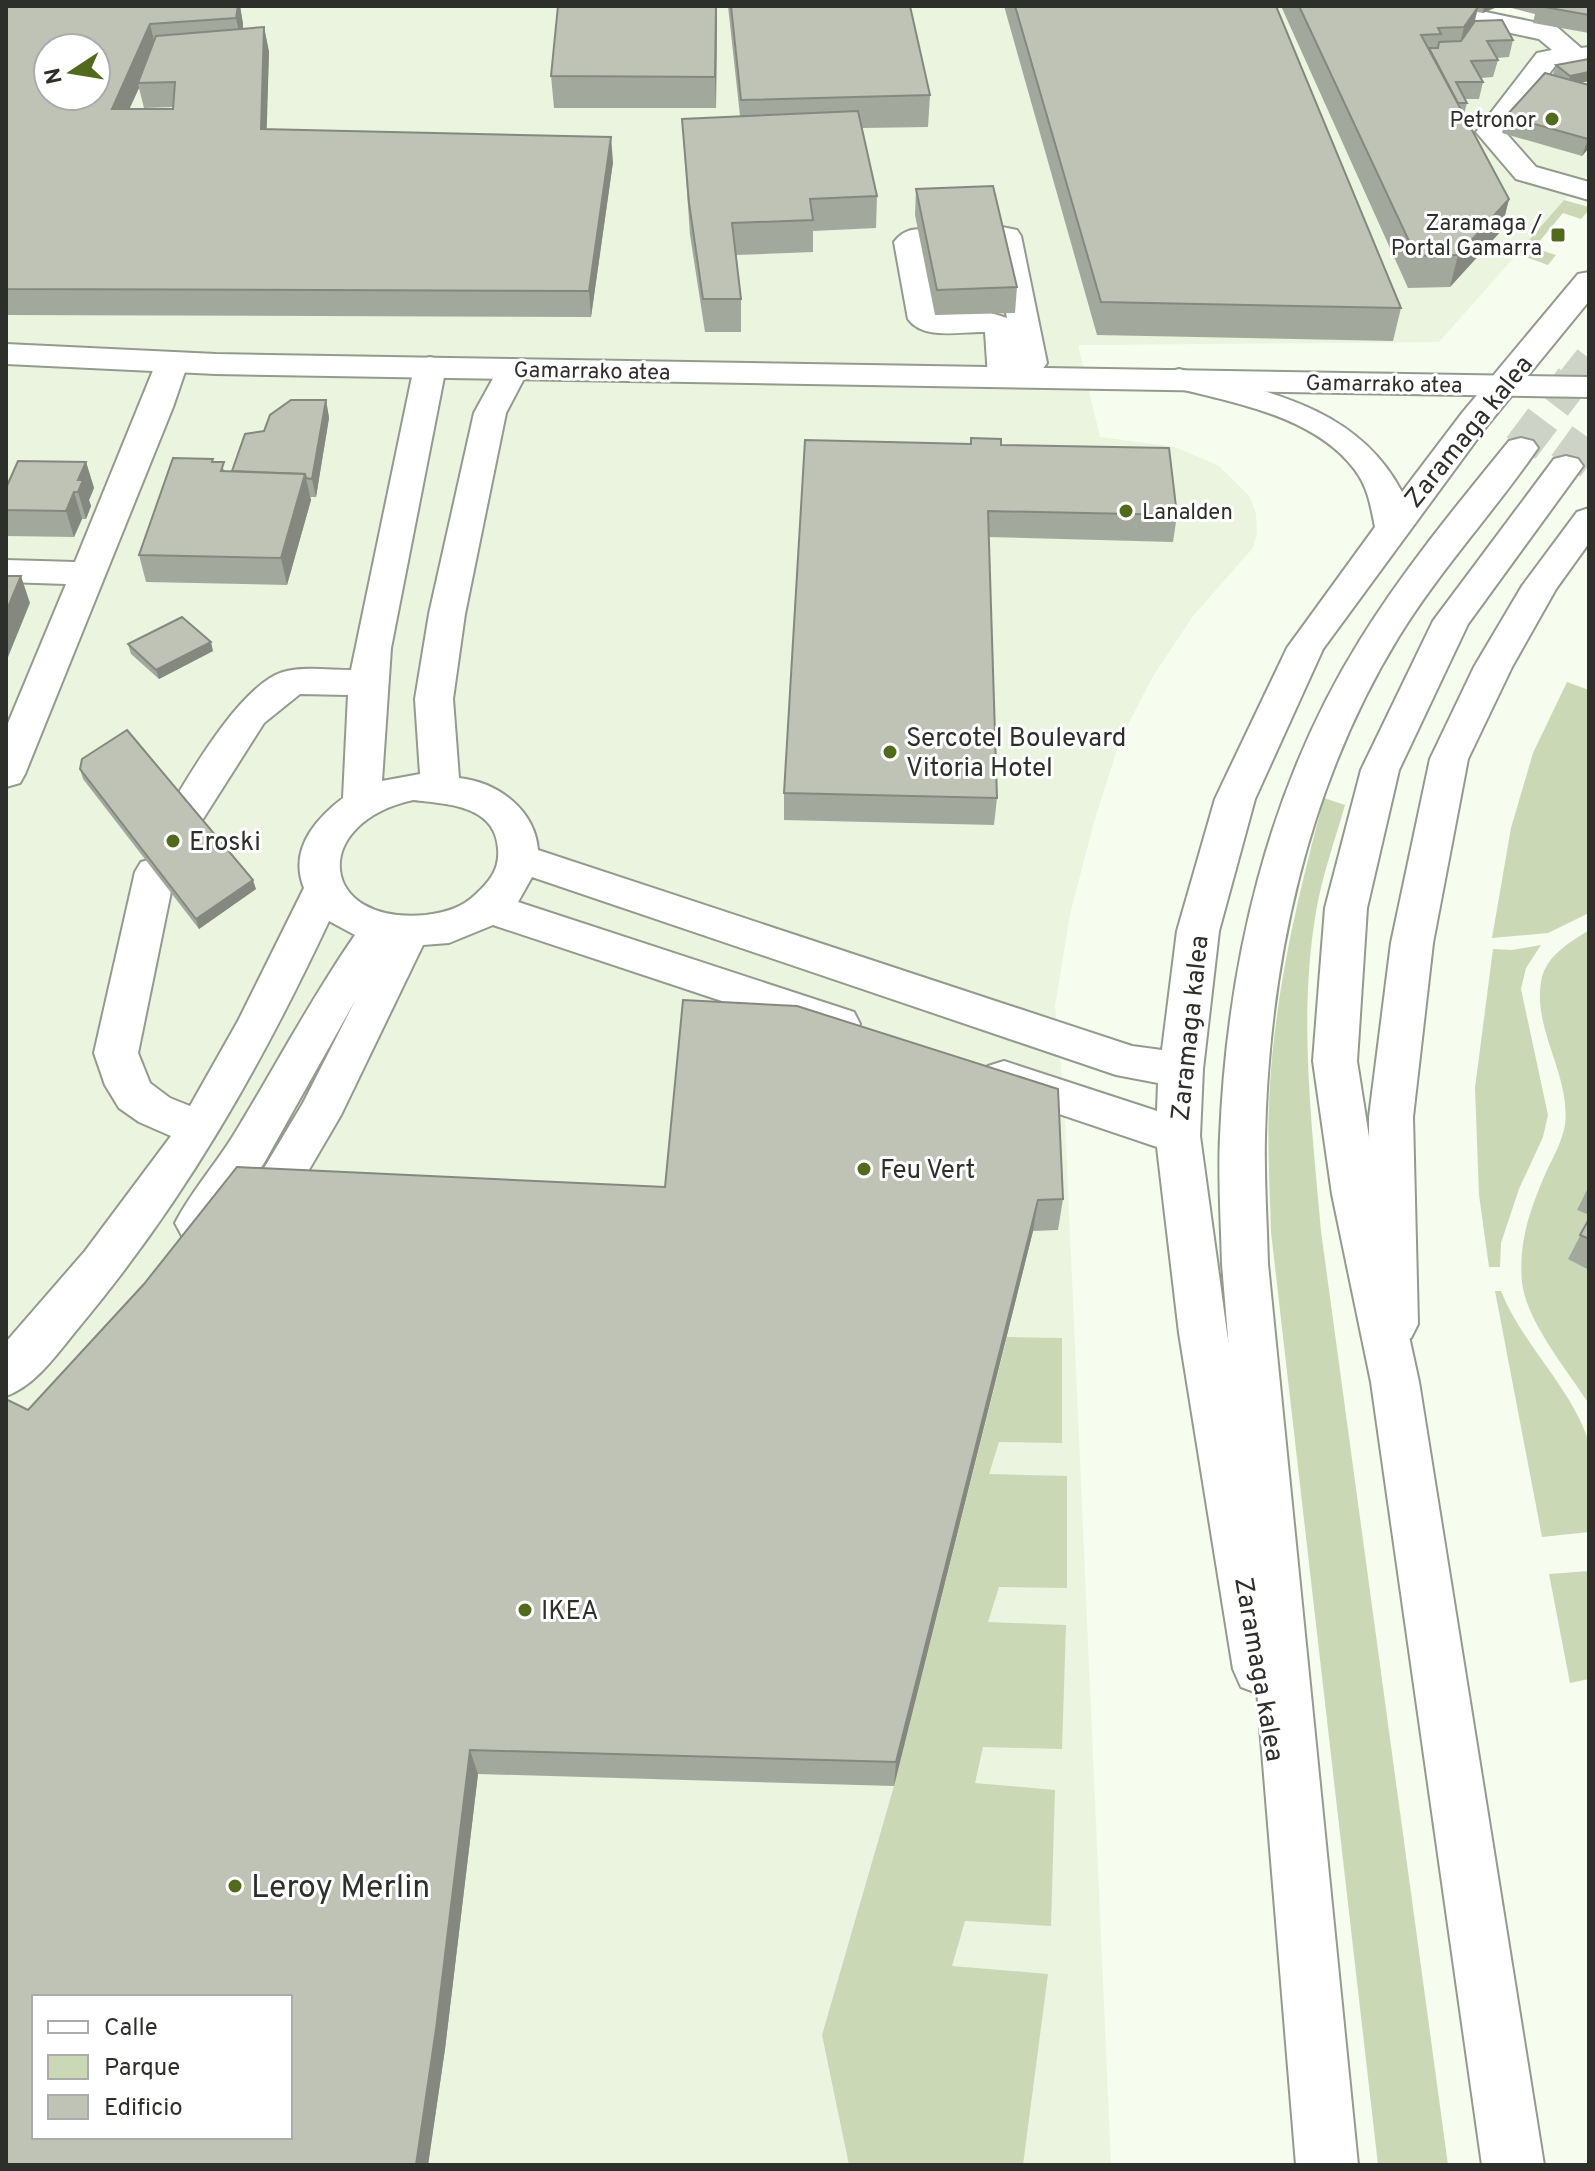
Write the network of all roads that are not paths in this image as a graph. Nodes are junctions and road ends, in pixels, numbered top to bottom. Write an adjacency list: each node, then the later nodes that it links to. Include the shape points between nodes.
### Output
1 (1420, 6): 2 (main road, via 1548,33)
2 (1582, 56): 3 (main road, via 1547,59)
3 (1530, 81): 4 (main road); 5 (main road, via 1490,132 1526,173)
4 (1559, 89)
5 (1589, 191)
6 (997, 235): 13 (main road, via 1006,236)
7 (919, 237): 13 (main road, via 909,242 924,319 991,322 1001,328)
8 (1589, 281): 15 (main road, Zaramaga kalea)
9 (6, 354): 10 (main road, Gamarrako atea)
10 (172, 363): 11 (main road, Gamarrako atea); 22 (main road)
11 (430, 367): 12 (main road, Gamarrako atea); 23 (main road, via 375,629)
12 (513, 369): 13 (main road, Gamarrako atea); 25 (main road, via 490,413 447,614 434,699)
13 (1018, 377): 14 (main road, Gamarrako atea)
14 (1179, 379): 15 (main road, Gamarrako atea); 20 (main road, Gamarrako atea, via 1284,408 1342,440 1372,470 1384,491)
15 (1506, 384): 16 (main road, Gamarrako atea); 20 (main road, Zaramaga kalea)
16 (1589, 387)
17 (1521, 448): 42 (main road, Zaramaga kalea, via 1443,546 1377,642 1334,723 1299,806 1256,978 1242,1120 1245,1264)
18 (1566, 466): 41 (main road, via 1451,621 1415,691 1380,770 1346,908 1335,1061 1355,1194)
19 (1589, 519): 41 (main road, via 1540,586 1449,759 1412,943 1391,1117)
20 (1392, 527): 35 (main road, Zaramaga kalea, via 1305,648 1235,799 1198,931)
21 (6, 571): 22 (main road)
22 (89, 574): 24 (main road)
23 (369, 683): 26 (main road); 27 (main road, via 291,682 251,714)
24 (6, 774)
25 (440, 787): 26 (main road, via 413,787); 28 (main road, via 493,803 516,828)
26 (362, 803): 30 (main road, via 322,843 317,867)
27 (189, 809)
28 (522, 859): 31 (main road, via 505,893); 35 (main road, via 1131,1063)
29 (155, 872): 36 (main road, via 116,1053 122,1081 141,1105)
30 (323, 890): 32 (main road, via 345,915); 36 (main road, via 270,1002)
31 (489, 908): 32 (main road, via 437,929); 33 (main road)
32 (394, 931): 38 (main road, via 331,1002 248,1150); 39 (main road, via 341,1079 270,1200)
33 (882, 1038)
34 (973, 1068): 37 (main road)
35 (1181, 1069): 37 (main road, Zaramaga kalea)
36 (198, 1128): 40 (main road, via 119,1243)
37 (1178, 1136): 42 (main road, Zaramaga kalea, via 1203,1333)
38 (175, 1256)
39 (225, 1259)
40 (6, 1375)
41 (1395, 1382): 44 (main road)
42 (1305, 1930): 43 (main road, Zaramaga kalea)
43 (1327, 2165)
44 (1513, 2165)

